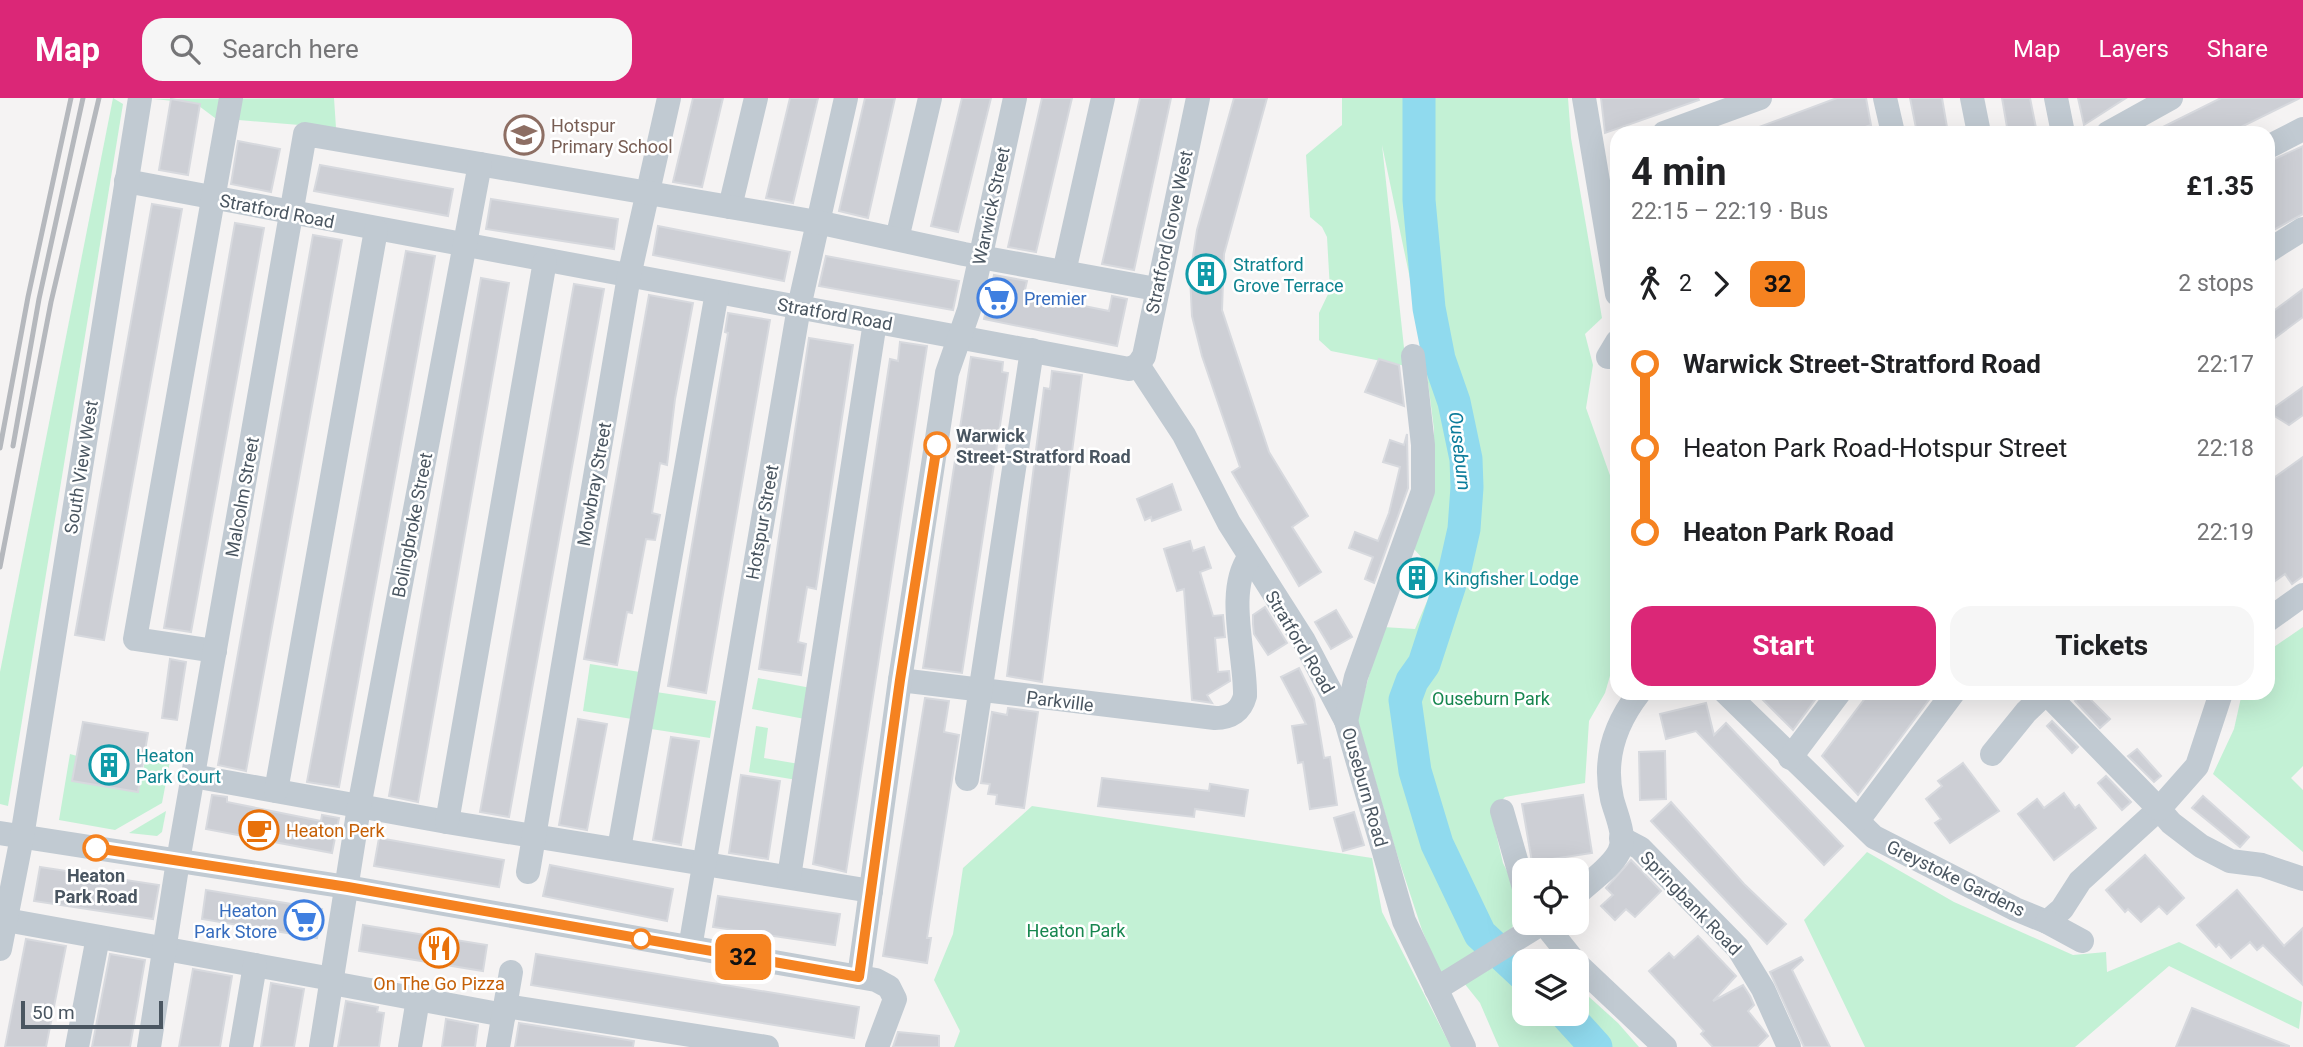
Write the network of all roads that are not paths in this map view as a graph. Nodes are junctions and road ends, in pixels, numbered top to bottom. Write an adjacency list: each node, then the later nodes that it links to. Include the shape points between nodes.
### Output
1 (140, 98): 26 (street, South View West)
2 (231, 98): 28 (street)
3 (669, 98): 27 (street, Mowbray Street)
4 (755, 98): 29 (street)
5 (846, 98): 32 (street, Hotspur Street)
6 (930, 98): 35 (street)
7 (1015, 98): 38 (street, Warwick Street)
8 (1103, 98): 40 (street)
9 (1198, 98): 42 (street, Stratford Grove West)
10 (1584, 98): 24 (street)
11 (1760, 98): 17 (street)
12 (1885, 98): 18 (street)
13 (1972, 98): 19 (street)
14 (2056, 98): 20 (street)
15 (2171, 98): 16 (street)
16 (2146, 114): 21 (street)
17 (1683, 126)
18 (1891, 126)
19 (1978, 126)
20 (2062, 126)
21 (2122, 126)
22 (2303, 129): 23 (street)
23 (2275, 143)
24 (1606, 154): 30 (street)
25 (480, 164): 27 (street); 31 (street, Malcolm Street, via 305,134); 36 (street, Bolingbroke Street)
26 (127, 181): 28 (street, Stratford Road); 74 (street, South View West)
27 (645, 192): 29 (street); 41 (street, Mowbray Street)
28 (214, 199): 31 (street, Stratford Road); 53 (street, via 135,639)
29 (730, 207): 32 (street)
30 (1610, 210)
31 (291, 214): 33 (street, Stratford Road); 53 (street, Malcolm Street)
32 (817, 222): 35 (street); 44 (street, Hotspur Street)
33 (376, 229): 36 (street, Stratford Road); 68 (street)
34 (2303, 229): 37 (street)
35 (897, 239): 38 (street)
36 (463, 246): 39 (street, Stratford Road); 69 (street, Bolingbroke Street)
37 (2275, 247)
38 (982, 257): 40 (street); 46 (street, Warwick Street, via 969,310)
39 (545, 261): 41 (street, Stratford Road); 73 (street)
40 (1063, 272): 42 (street)
41 (629, 276): 43 (street, Stratford Road); 75 (street, Mowbray Street)
42 (1156, 289): 49 (street, Stratford Grove West, via 1144,356)
43 (717, 292): 44 (street, Stratford Road); 77 (street)
44 (799, 307): 45 (street, Stratford Road); 80 (street, Hotspur Street)
45 (876, 322): 46 (street, Stratford Road); 82 (street)
46 (948, 335): 47 (street, Stratford Road); 54 (street, Warwick Street, via 947,373)
47 (1032, 351): 49 (street, Stratford Road, via 1129,369); 55 (street)
48 (1413, 356): 63 (street, Ouseburn Road, via 1423,491 1360,667)
49 (1138, 365): 50 (street, Stratford Road, via 1185,435)
50 (1249, 558): 55 (street, Parkville, via 1241,572 1239,597 1245,696 1235,714 1221,718); 63 (street, Stratford Road, via 1304,641)
51 (2303, 595): 52 (street)
52 (2275, 615)
53 (215, 651): 66 (street, Malcolm Street)
54 (900, 680): 55 (street, Parkville); 86 (street, Warwick Street)
55 (979, 690): 67 (street)
56 (1635, 700): 76 (street, via 1617,728 1609,759)
57 (1737, 700): 65 (street, Greystoke Gardens)
58 (1834, 700): 65 (street)
59 (1948, 700): 72 (street)
60 (2040, 700): 64 (street)
61 (2053, 700): 70 (street)
62 (2217, 700): 70 (street, Greystoke Gardens, via 2197,766)
63 (1346, 720): 102 (street, Ouseburn Road, via 1397,902)
64 (1992, 754)
65 (1790, 758): 72 (street, Greystoke Gardens)
66 (193, 776): 68 (street); 79 (street, Malcolm Street)
67 (967, 779)
68 (276, 791): 69 (street)
69 (359, 807): 73 (street); 85 (street, Bolingbroke Street)
70 (2159, 809): 83 (street, via 2201,846 2230,860); 88 (street, Greystoke Gardens, via 2080,881 2062,909)
71 (1502, 811): 78 (street)
72 (1859, 820): 88 (street, Greystoke Gardens, via 1874,837 1894,848)
73 (447, 821): 75 (street)
74 (8, 835): 79 (street); 87 (street, South View West)
75 (534, 835): 77 (street); 81 (street, Mowbray Street)
76 (1621, 838): 84 (street, Springbank Road, via 1616,857); 115 (street, Springbank Road, via 1640,848 1738,948)
77 (619, 849): 80 (street)
78 (1515, 858)
79 (178, 861): 85 (street); 95 (street, Malcolm Street)
80 (704, 863): 82 (street); 93 (street, Hotspur Street)
81 (528, 872)
82 (789, 877): 86 (street)
83 (2303, 879)
84 (1589, 883)
85 (348, 887): 93 (street); 101 (street, Bolingbroke Street)
86 (871, 891): 100 (street, Warwick Street)
87 (6, 920): 91 (street); 94 (street, South View West)
88 (2047, 922): 92 (street)
89 (1525, 935): 102 (street)
90 (1554, 935): 96 (street)
91 (98, 937): 95 (street); 105 (street)
92 (2082, 941)
93 (690, 948): 100 (street)
94 (0, 949)
95 (165, 949): 97 (street); 106 (street, Malcolm Street)
96 (1565, 949)
97 (255, 965): 101 (street); 107 (street)
98 (511, 972): 104 (street)
99 (1589, 975): 114 (street)
100 (859, 977): 112 (street, via 886,984 894,995 892,1013)
101 (332, 981): 103 (street); 108 (street, Bolingbroke Street)
102 (1436, 989): 113 (street, Ouseburn Road)
103 (418, 999): 104 (street); 109 (street)
104 (505, 1011): 110 (street); 111 (street)
105 (77, 1047)
106 (149, 1047)
107 (241, 1047)
108 (321, 1047)
109 (410, 1047)
110 (498, 1047)
111 (767, 1047)
112 (877, 1047)
113 (1464, 1047)
114 (1665, 1047)
115 (1789, 1047)

